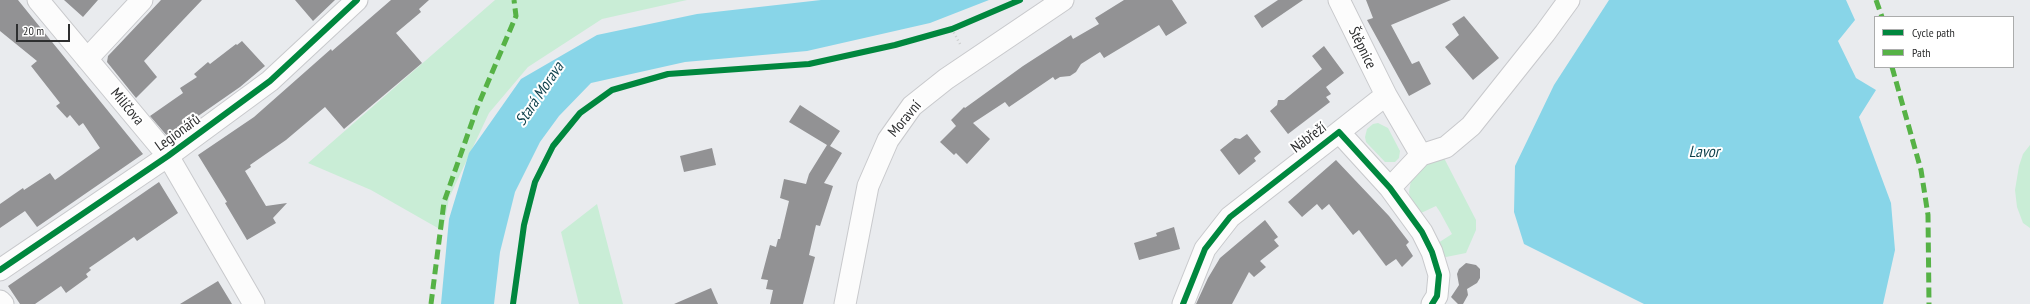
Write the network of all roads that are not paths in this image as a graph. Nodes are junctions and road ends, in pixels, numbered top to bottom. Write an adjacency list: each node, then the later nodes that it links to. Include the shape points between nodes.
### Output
1 (38, 0): 7 (street, Milíčova)
2 (142, 0): 7 (street)
3 (357, 0): 11 (street, Legionářů, via 270,81)
4 (1063, 0): 17 (street, Moravní, via 946,78 912,106 888,140 868,186)
5 (1339, 0): 8 (street, Štěpnice)
6 (1569, 0): 10 (street, via 1546,33 1471,126 1446,147)
7 (87, 59): 11 (street, Milíčova)
8 (1386, 95): 9 (street, Nábřeží); 10 (street)
9 (1339, 132): 12 (street, Nábřeží); 18 (street, Nábřeží, via 1230,217 1205,249)
10 (1421, 155): 12 (street)
11 (168, 156): 13 (street, Legionářů); 16 (street, Milíčova)
12 (1390, 188): 19 (street, Nábřeží, via 1422,232 1432,252 1439,275 1437,296)
13 (0, 270)
14 (0, 300): 15 (street)
15 (2, 304)
16 (254, 304)
17 (845, 304)
18 (1182, 304)
19 (1432, 304)

